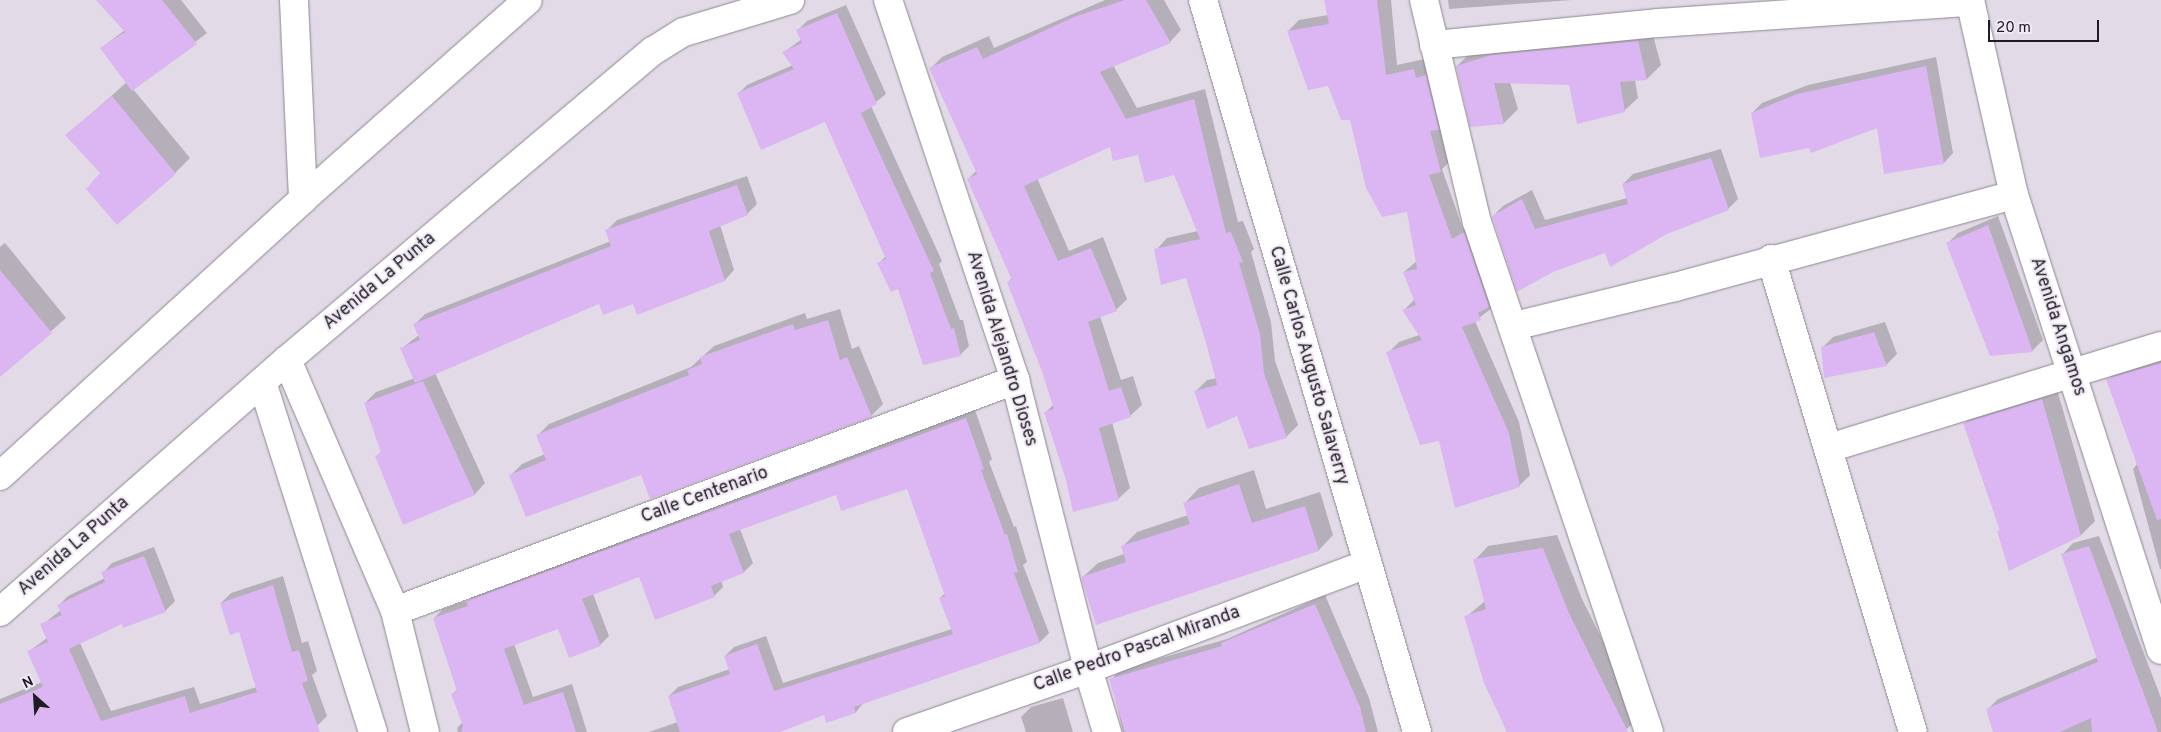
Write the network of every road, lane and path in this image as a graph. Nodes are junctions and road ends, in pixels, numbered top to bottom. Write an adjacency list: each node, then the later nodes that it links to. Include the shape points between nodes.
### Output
1 (294, 0): 10 (street)
2 (528, 0): 10 (street)
3 (790, 0): 14 (street, Avenida La Punta, via 684,32 653,51)
4 (888, 0): 16 (street, Avenida Alejandro Dioses)
5 (1203, 0): 20 (street, Calle Carlos Augusto Salaverry)
6 (1424, 0): 8 (street)
7 (1970, 1): 8 (street, via 1658,23); 9 (street, Avenida Angamos)
8 (1434, 45): 12 (street, via 1477,222)
9 (2014, 195): 11 (street); 15 (street, Avenida Angamos)
10 (303, 199): 19 (street)
11 (1771, 259): 12 (street, via 1675,287); 18 (street)
12 (1514, 326): 30 (street)
13 (2161, 346): 15 (street)
14 (288, 360): 17 (street, Avenida La Punta); 21 (street)
15 (2071, 371): 18 (street); 23 (street, Avenida Angamos)
16 (1015, 380): 21 (street, Calle Centenario); 24 (street, Avenida Alejandro Dioses)
17 (262, 382): 22 (street, Avenida La Punta); 25 (street)
18 (1829, 448): 31 (street)
19 (0, 476)
20 (1365, 565): 24 (street, Calle Pedro Pascal Miranda); 29 (street, Calle Carlos Augusto Salaverry)
21 (395, 611): 26 (street)
22 (0, 612)
23 (2161, 650)
24 (1088, 669): 27 (street, Calle Pedro Pascal Miranda); 28 (street, Avenida Alejandro Dioses)
25 (373, 732)
26 (425, 732)
27 (907, 732)
28 (1107, 732)
29 (1417, 732)
30 (1649, 732)
31 (1913, 732)

